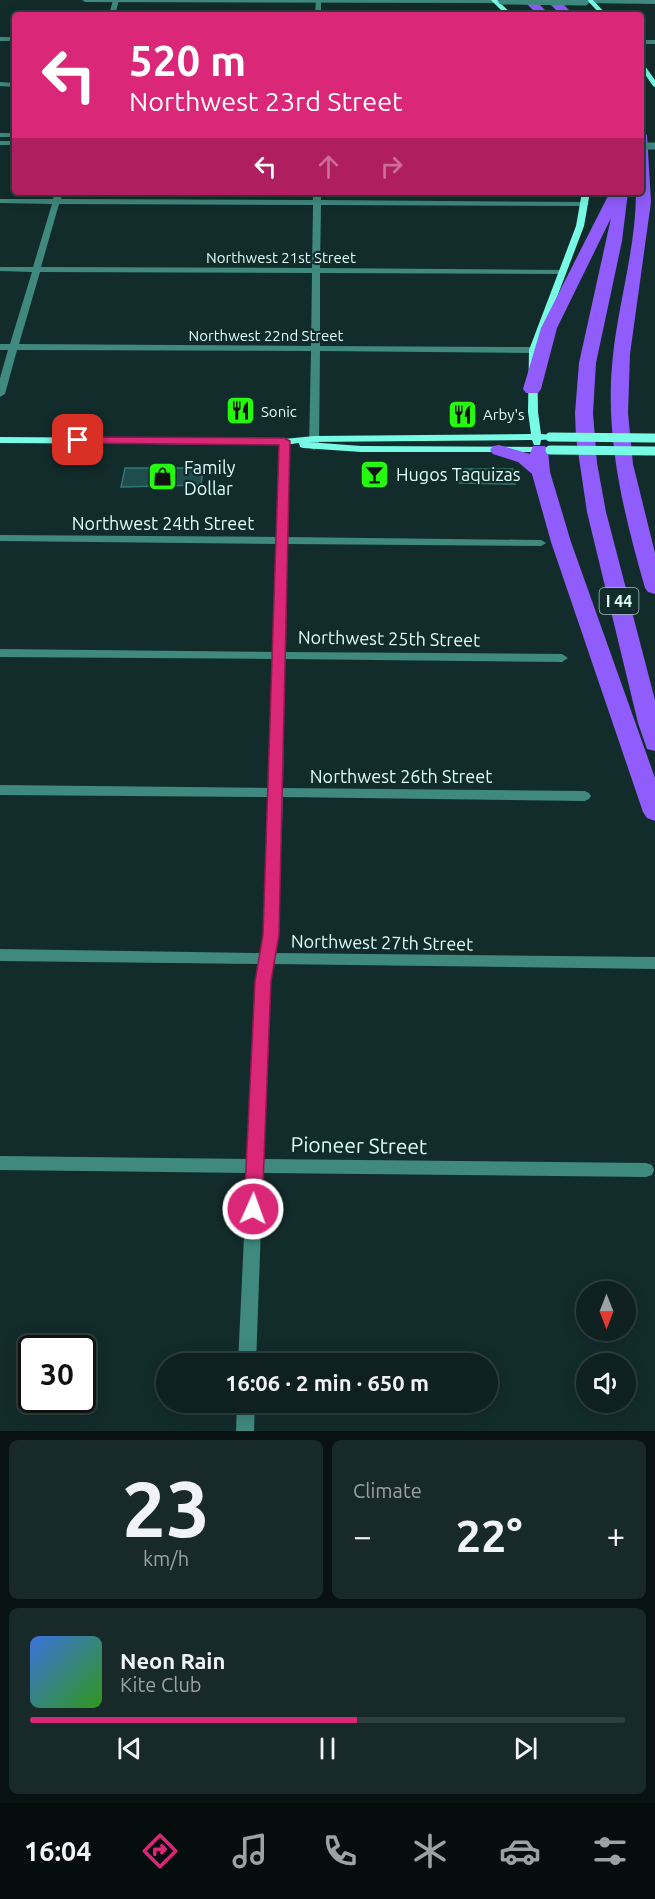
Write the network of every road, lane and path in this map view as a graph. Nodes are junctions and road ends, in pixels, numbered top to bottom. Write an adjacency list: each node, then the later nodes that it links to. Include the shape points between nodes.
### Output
1 (85, 0): 2 (street)
2 (116, 0): 3 (street)
3 (303, 0): 6 (street)
4 (529, 0): 11 (highway)
5 (552, 0): 12 (highway)
6 (318, 1): 7 (street)
7 (497, 1): 8 (street, bridge); 10 (main road)
8 (589, 1): 9 (street); 13 (main road)
9 (655, 2)
10 (507, 12)
11 (541, 12)
12 (565, 12)
13 (601, 12)
14 (644, 67): 15 (main road)
15 (655, 85)
16 (644, 151): 26 (highway, I 44)
17 (58, 195): 23 (street)
18 (316, 195): 24 (street)
19 (586, 195): 25 (main road)
20 (617, 195): 35 (highway, via 549,328)
21 (619, 195): 52 (highway, I 44, via 616,240 590,343 584,420 591,492)
22 (0, 201): 23 (street)
23 (56, 202): 24 (street); 28 (street)
24 (316, 203): 25 (street); 29 (street)
25 (585, 204): 30 (main road)
26 (652, 207): 48 (highway, I 44, via 622,346 619,419 629,494)
27 (0, 269): 28 (street, Northwest 21st Street)
28 (38, 269): 29 (street, Northwest 21st Street); 32 (street)
29 (315, 271): 30 (street, Northwest 21st Street); 33 (street)
30 (563, 272): 34 (main road)
31 (0, 347): 32 (street, Northwest 22nd Street)
32 (14, 347): 33 (street, Northwest 22nd Street); 36 (street)
33 (315, 349): 34 (street, Northwest 22nd Street); 40 (street)
34 (532, 350): 35 (main road)
35 (532, 389): 41 (main road)
36 (0, 394)
37 (655, 438): 41 (main road, bridge)
38 (0, 440): 39 (main road)
39 (284, 441): 40 (main road); 46 (street)
40 (314, 443): 41 (main road); 42 (main road)
41 (544, 444): 42 (main road); 43 (main road, bridge); 44 (highway)
42 (499, 450): 44 (highway, via 525,458)
43 (655, 451)
44 (541, 472): 56 (highway, via 561,542)
45 (0, 538): 46 (street, Northwest 24th Street)
46 (281, 541): 47 (street, Northwest 24th Street); 50 (street)
47 (541, 543)
48 (655, 588)
49 (0, 653): 50 (street, Northwest 25th Street)
50 (280, 655): 51 (street, Northwest 25th Street); 54 (street)
51 (562, 658)
52 (655, 742)
53 (0, 790): 54 (street, Northwest 26th Street)
54 (277, 793): 55 (street, Northwest 26th Street); 58 (street)
55 (585, 796)
56 (655, 812)
57 (0, 955): 58 (street, Northwest 27th Street)
58 (267, 958): 59 (street, Northwest 27th Street); 61 (street)
59 (648, 963)
60 (0, 1163): 61 (street, Pioneer Street)
61 (255, 1165): 62 (street, Pioneer Street); 63 (street)
62 (646, 1170)
63 (247, 1353)
64 (246, 1413): 65 (street)
65 (245, 1431)

